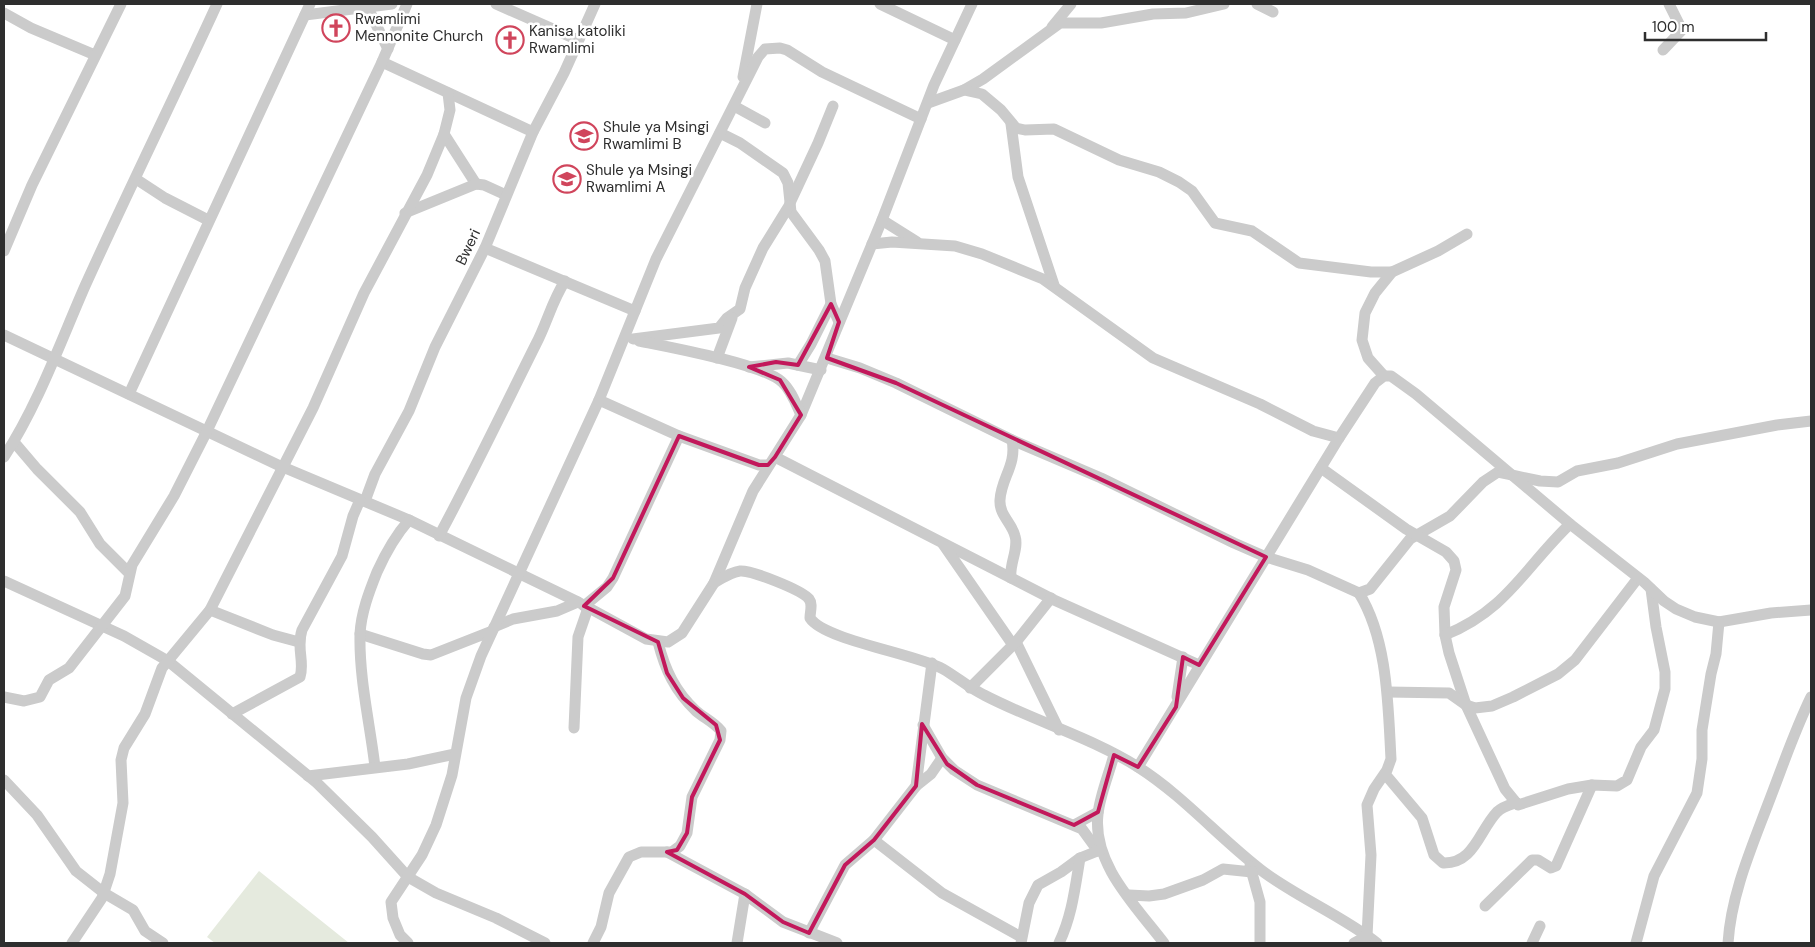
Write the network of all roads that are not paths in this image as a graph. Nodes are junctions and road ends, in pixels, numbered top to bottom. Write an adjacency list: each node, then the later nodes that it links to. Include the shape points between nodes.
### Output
1 (121, 4): 24 (street)
2 (216, 4): 41 (street)
3 (310, 4): 18 (street)
4 (392, 4): 14 (street)
5 (407, 4): 22 (street)
6 (496, 4): 20 (street)
7 (757, 4): 26 (street)
8 (880, 4): 21 (street)
9 (972, 4): 21 (street)
10 (1071, 4): 19 (street)
11 (1224, 4): 19 (street, via 1186,13 1153,14 1097,23 1070,22)
12 (1257, 4): 16 (street)
13 (1669, 4): 23 (street, via 1682,30)
14 (367, 5): 18 (street); 22 (street)
15 (594, 5): 20 (street, Bweri)
16 (1273, 12)
17 (4, 13): 24 (street)
18 (305, 15): 46 (street)
19 (1052, 27): 27 (street, via 1002,66)
20 (578, 40): 37 (street, Bweri)
21 (955, 40): 30 (street)
22 (388, 49): 25 (street)
23 (1664, 50)
24 (95, 55): 52 (street, via 22,206)
25 (382, 62): 28 (street); 73 (street)
26 (742, 89): 32 (street); 34 (street, via 762,52 780,48 822,72)
27 (964, 90): 30 (street); 36 (street, via 982,94 992,101)
28 (448, 93): 29 (street); 33 (street)
29 (463, 100): 33 (street); 37 (street)
30 (928, 103): 34 (street)
31 (833, 106): 44 (street)
32 (732, 109): 35 (street); 38 (street); 40 (street)
33 (450, 110): 39 (street)
34 (921, 119): 47 (street)
35 (765, 123)
36 (1011, 124): 53 (street, via 1026,130 1054,129 1119,160 1159,172 1192,191 1215,223 1252,231 1299,263); 55 (street, via 1018,177)
37 (534, 132): 43 (street, Bweri)
38 (720, 133): 40 (street); 57 (street, via 661,250)
39 (444, 134): 42 (street); 45 (street)
40 (740, 143): 44 (street, via 783,174 788,182)
41 (136, 178): 46 (street, via 177,205); 62 (street)
42 (476, 184): 43 (street); 45 (street)
43 (506, 195): 51 (street, Bweri)
44 (789, 206): 56 (street, via 825,261); 58 (street, via 763,248 745,288 742,306)
45 (405, 213): 80 (street, via 364,292 313,408)
46 (208, 220): 69 (street)
47 (882, 220): 49 (street); 50 (street)
48 (1467, 234): 53 (street)
49 (917, 242): 50 (street); 55 (street, via 968,249)
50 (872, 244): 59 (street)
51 (485, 248): 54 (street); 83 (street, Bweri)
52 (4, 251)
53 (1392, 272): 68 (street, via 1369,303 1363,328 1365,351)
54 (565, 281): 57 (street); 87 (street, via 488,444)
55 (1054, 285): 75 (street, via 1153,358 1260,404 1313,431)
56 (831, 304): 59 (street); 65 (street)
57 (635, 311): 61 (street)
58 (735, 314): 61 (street, via 716,329); 63 (street)
59 (839, 322): 64 (street)
60 (4, 335): 62 (street)
61 (629, 338): 63 (street); 70 (street)
62 (53, 358): 69 (street); 77 (street)
63 (718, 358): 66 (street)
64 (827, 358): 67 (street); 76 (street, via 860,368)
65 (798, 365): 66 (street, via 776,362); 67 (street)
66 (749, 367): 71 (street, via 787,386)
67 (821, 370): 71 (street)
68 (1384, 376): 75 (street, via 1375,383); 82 (street, via 1391,376 1416,394)
69 (129, 394): 73 (street)
70 (599, 400): 74 (street); 91 (street)
71 (802, 415): 79 (street)
72 (1811, 421): 82 (street, via 1677,444 1618,463 1577,471 1558,482)
73 (207, 431): 80 (street); 90 (street)
74 (679, 436): 79 (street, via 759,465); 99 (street, via 607,587)
75 (1339, 438): 81 (street)
76 (1012, 440): 89 (street, via 1092,474); 92 (street, via 1012,465 1000,500 1002,513 1016,543)
77 (14, 442): 78 (street); 90 (street, via 80,512 100,544)
78 (4, 457)
79 (771, 461): 88 (street); 95 (street, via 746,503)
80 (281, 467): 83 (street); 100 (street)
81 (1321, 468): 86 (street); 89 (street)
82 (1512, 473): 85 (street); 86 (street, via 1491,474 1450,516)
83 (363, 501): 84 (street); 107 (street, Bweri, via 353,516 342,556)
84 (409, 520): 87 (street); 105 (street, via 392,540 382,562 363,613)
85 (1570, 524): 93 (street); 106 (street, via 1496,606 1478,620)
86 (1416, 535): 97 (street, via 1370,589); 106 (street, via 1446,552 1455,564 1444,607)
87 (439, 536): 91 (street)
88 (942, 544): 92 (street); 109 (street)
89 (1266, 557): 97 (street, via 1308,570); 113 (street)
90 (129, 573): 103 (street, via 125,596)
91 (518, 574): 99 (street); 104 (street)
92 (1011, 578): 98 (street)
93 (1638, 578): 96 (street); 118 (street, via 1588,647 1558,674 1492,706)
94 (4, 581): 103 (street)
95 (714, 583): 108 (street, via 682,633 668,642); 112 (street, via 740,571 754,574 808,598 810,618 818,626 889,652)
96 (1651, 589): 102 (street, via 1676,609); 132 (street, via 1665,672 1664,699 1654,730 1624,783 1617,786)
97 (1360, 593): 115 (street, via 1375,628)
98 (1051, 598): 109 (street); 110 (street)
99 (584, 605): 104 (street, via 513,619); 108 (street, via 646,639); 122 (street, via 578,637)
100 (210, 610): 107 (street); 111 (street)
101 (1811, 610): 102 (street)
102 (1719, 622): 165 (street, via 1696,793 1654,876)
103 (102, 626): 111 (street); 117 (street, via 69,668 49,680 40,698 24,701)
104 (493, 629): 105 (street, via 431,655); 124 (street, via 466,698)
105 (360, 634): 127 (street)
106 (1446, 635): 118 (street)
107 (298, 642): 120 (street, via 302,666 300,677)
108 (658, 642): 139 (street, via 668,673 683,698 720,731 720,740 692,798 684,840 677,850)
109 (1015, 643): 114 (street); 123 (street)
110 (1183, 657): 113 (street); 119 (street)
111 (168, 661): 120 (street); 144 (street, via 145,714 123,751 123,803)
112 (932, 663): 114 (street); 121 (street)
113 (1199, 665): 119 (street)
114 (970, 688): 123 (street)
115 (1388, 692): 118 (street, via 1449,693); 129 (street, via 1391,759)
116 (1811, 697): 166 (street, via 1785,754 1750,852 1734,900)
117 (4, 698)
118 (1466, 705): 134 (street, via 1505,789)
119 (1176, 707): 128 (street)
120 (232, 714): 130 (street)
121 (923, 726): 126 (street); 133 (street)
122 (574, 728)
123 (1059, 730): 125 (street)
124 (455, 754): 127 (street); 143 (street, via 436,825)
125 (1114, 755): 128 (street); 135 (street)
126 (942, 758): 133 (street, via 931,774); 136 (street, via 977,785)
127 (375, 767): 130 (street)
128 (1138, 767): 141 (street, via 1190,806)
129 (1385, 774): 134 (street, via 1422,818 1434,855 1443,863 1465,857 1498,811); 150 (street, via 1367,805 1372,855)
130 (308, 776): 143 (street)
131 (4, 780): 144 (street, via 37,815 76,871)
132 (1592, 785): 134 (street, via 1568,789 1524,805); 147 (street, via 1556,866 1551,868 1532,860)
133 (916, 786): 137 (street)
134 (1515, 803)
135 (1098, 812): 136 (street); 138 (street)
136 (1074, 825): 138 (street, via 1087,833)
137 (874, 840): 149 (street, via 845,865); 151 (street, via 942,893)
138 (1099, 850): 140 (street); 146 (street)
139 (667, 852): 145 (street); 156 (street, via 634,853 629,857 609,893 601,928)
140 (1080, 858): 151 (street, via 1038,885 1029,903); 159 (street, via 1074,900)
141 (1248, 860): 142 (street); 150 (street)
142 (1252, 872): 146 (street, via 1223,869 1204,880 1164,894); 161 (street, via 1260,902)
143 (408, 877): 154 (street, via 391,902 393,918); 155 (street)
144 (104, 893): 152 (street); 153 (street, via 133,910 145,931)
145 (745, 894): 149 (street, via 783,922); 157 (street)
146 (1129, 896): 160 (street)
147 (1485, 906)
148 (1540, 926): 164 (street)
149 (809, 933): 158 (street)
150 (1367, 936): 162 (street); 163 (street)
151 (1021, 940)
152 (72, 943)
153 (163, 943)
154 (408, 943)
155 (545, 943)
156 (593, 943)
157 (737, 943)
158 (837, 943)
159 (1058, 943)
160 (1164, 943)
161 (1260, 943)
162 (1354, 943)
163 (1377, 943)
164 (1532, 943)
165 (1636, 943)
166 (1728, 943)

